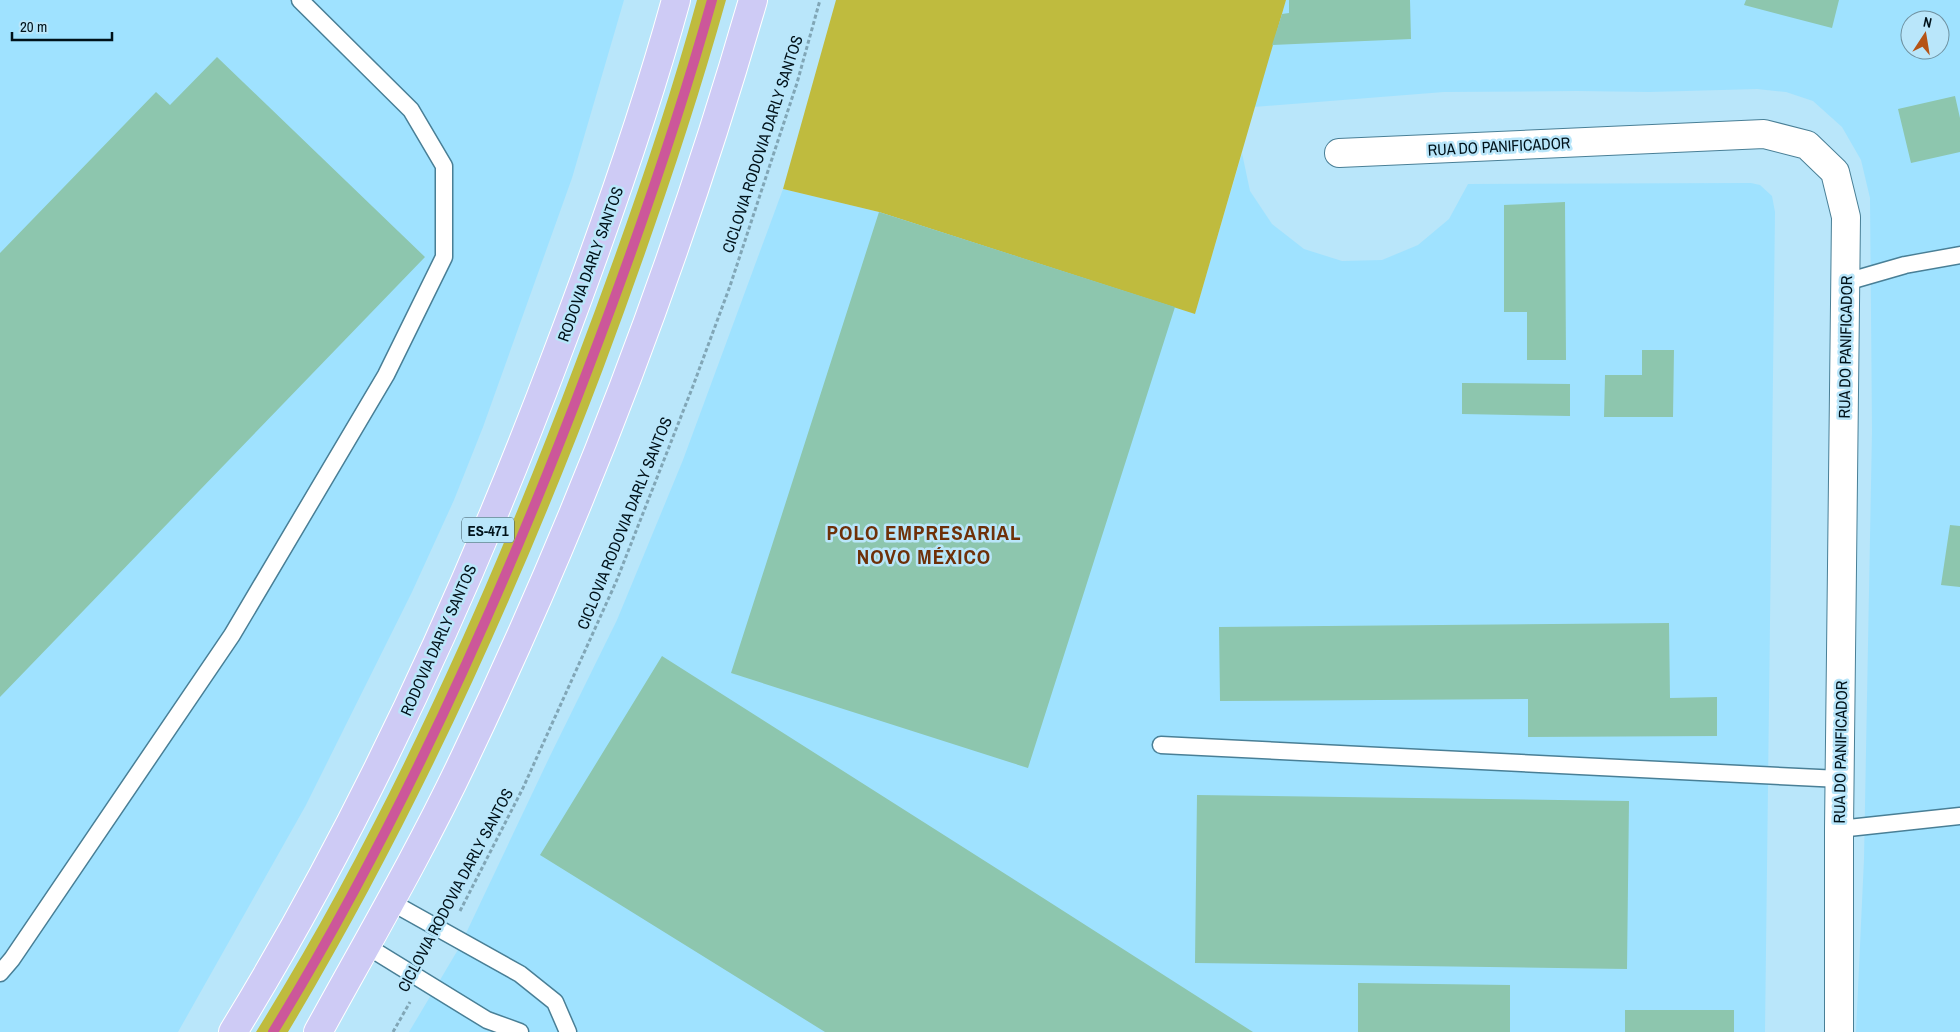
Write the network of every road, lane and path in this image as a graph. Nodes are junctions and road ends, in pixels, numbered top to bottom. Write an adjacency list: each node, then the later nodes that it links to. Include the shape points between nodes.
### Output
1 (300, 0): 15 (lane, via 411,110 444,166 444,257 386,375 232,636)
2 (676, 0): 17 (main road, RODOVIA DARLY SANTOS / ES-471, via 600,240 488,529 352,822)
3 (753, 0): 12 (main road, via 669,264 595,460 556,557 468,750)
4 (820, 0): 13 (path, CICLOVIA RODOVIA DARLY SANTOS, via 797,84 730,286 616,582 523,788)
5 (1339, 153): 7 (street, RUA DO PANIFICADOR, via 1764,134 1807,146 1835,172 1846,217)
6 (1960, 255): 7 (lane, via 1905,265)
7 (1846, 282): 9 (street, RUA DO PANIFICADOR)
8 (1161, 745): 9 (lane)
9 (1840, 779): 11 (street, RUA DO PANIFICADOR)
10 (1960, 816): 11 (lane)
11 (1840, 830): 22 (street, RUA DO PANIFICADOR)
12 (391, 902): 13 (lane); 14 (main road)
13 (448, 933): 21 (lane, via 520,974 555,1002)
14 (366, 945): 16 (lane); 18 (main road)
15 (0, 973)
16 (423, 980): 19 (path, CICLOVIA RODOVIA DARLY SANTOS); 20 (lane, via 487,1020)
17 (233, 1032)
18 (318, 1032)
19 (393, 1032)
20 (520, 1032)
21 (568, 1032)
22 (1839, 1032)

